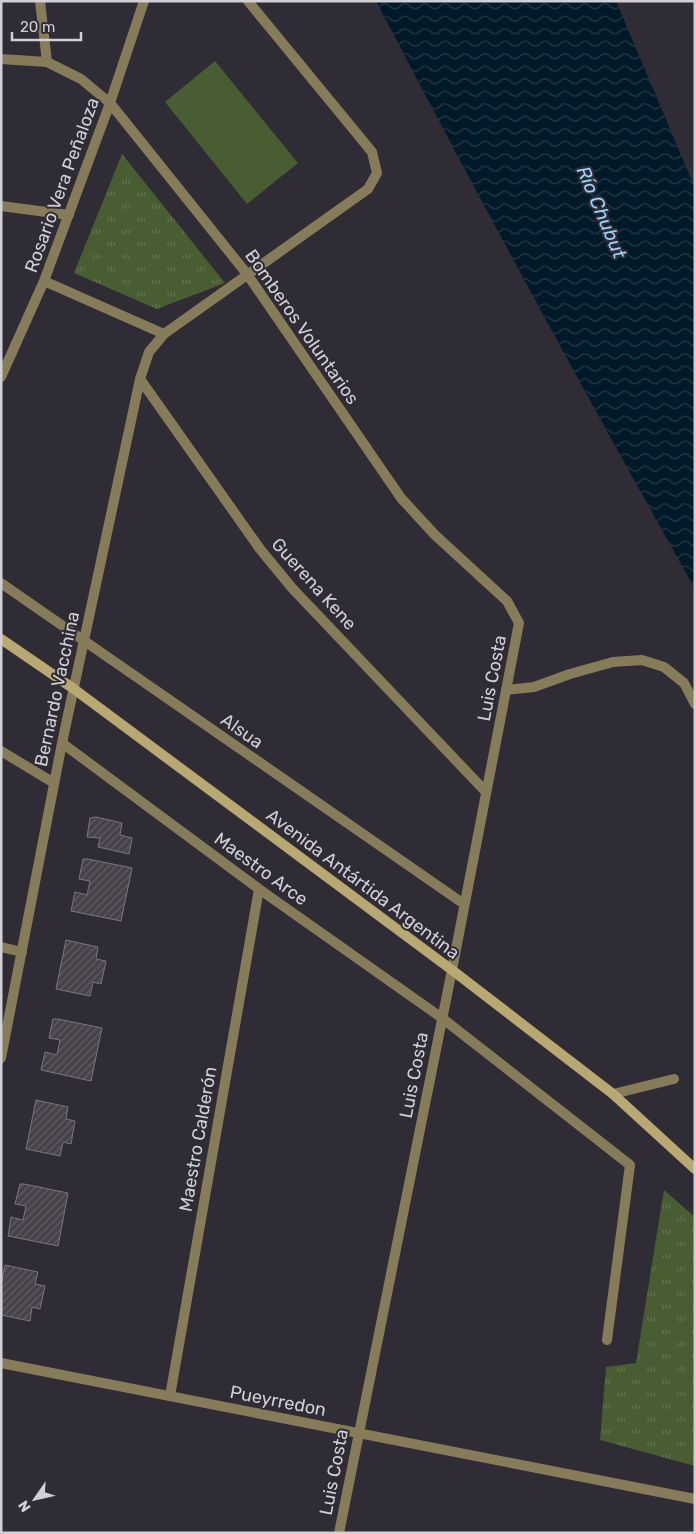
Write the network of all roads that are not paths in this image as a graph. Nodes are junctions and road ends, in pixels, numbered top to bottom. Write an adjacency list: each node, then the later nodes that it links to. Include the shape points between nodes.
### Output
1 (40, 1): 5 (street)
2 (144, 1): 6 (street, Rosario Vera Peñaloza)
3 (248, 1): 9 (street, Bernardo Vacchina, via 372,152 378,173 368,189)
4 (1, 59): 5 (street)
5 (46, 62): 6 (street, Bomberos Voluntarios, via 81,79)
6 (110, 103): 8 (street, Rosario Vera Peñaloza); 9 (street, Bomberos Voluntarios)
7 (1, 206): 8 (street)
8 (68, 215): 10 (street, Rosario Vera Peñaloza)
9 (247, 274): 11 (street, Bernardo Vacchina); 15 (street, Bomberos Voluntarios, via 401,498 435,535 507,601)
10 (44, 281): 11 (street); 12 (street, Rosario Vera Peñaloza)
11 (164, 334): 13 (street, Bernardo Vacchina, via 149,352)
12 (1, 377)
13 (140, 379): 17 (street, Bernardo Vacchina); 24 (street, Guerena Kene, via 260,549 292,588)
14 (1, 583): 17 (street, Alsua)
15 (519, 624): 19 (street, Luis Costa)
16 (1, 639): 18 (main road, Avenida Antártida Argentina)
17 (84, 641): 18 (street, Bernardo Vacchina); 26 (street, Alsua)
18 (74, 689): 21 (street, Bernardo Vacchina); 29 (main road, Avenida Antártida Argentina)
19 (506, 690): 20 (street, via 534,687 613,662 642,660 664,666 684,683); 24 (street, Luis Costa)
20 (695, 704)
21 (62, 743): 23 (street, Bernardo Vacchina); 25 (street, Maestro Arce)
22 (1, 751): 23 (street)
23 (54, 783): 28 (street, Bernardo Vacchina)
24 (486, 792): 26 (street, Luis Costa)
25 (259, 888): 30 (street, Maestro Arce); 37 (street, Maestro Calderón)
26 (464, 904): 29 (street, Luis Costa)
27 (1, 948): 28 (street)
28 (22, 952): 31 (street, Bernardo Vacchina)
29 (452, 970): 30 (street, Luis Costa); 33 (main road, Avenida Antártida Argentina)
30 (442, 1018): 35 (street, Maestro Arce, via 630,1165); 38 (street, Luis Costa)
31 (1, 1058)
32 (674, 1078): 33 (street)
33 (613, 1094): 34 (main road, Avenida Antártida Argentina)
34 (695, 1169)
35 (606, 1340)
36 (1, 1363): 37 (street, Pueyrredon)
37 (170, 1396): 38 (street, Pueyrredon)
38 (358, 1433): 39 (street, Pueyrredon); 40 (street, Luis Costa)
39 (695, 1499)
40 (339, 1533)

